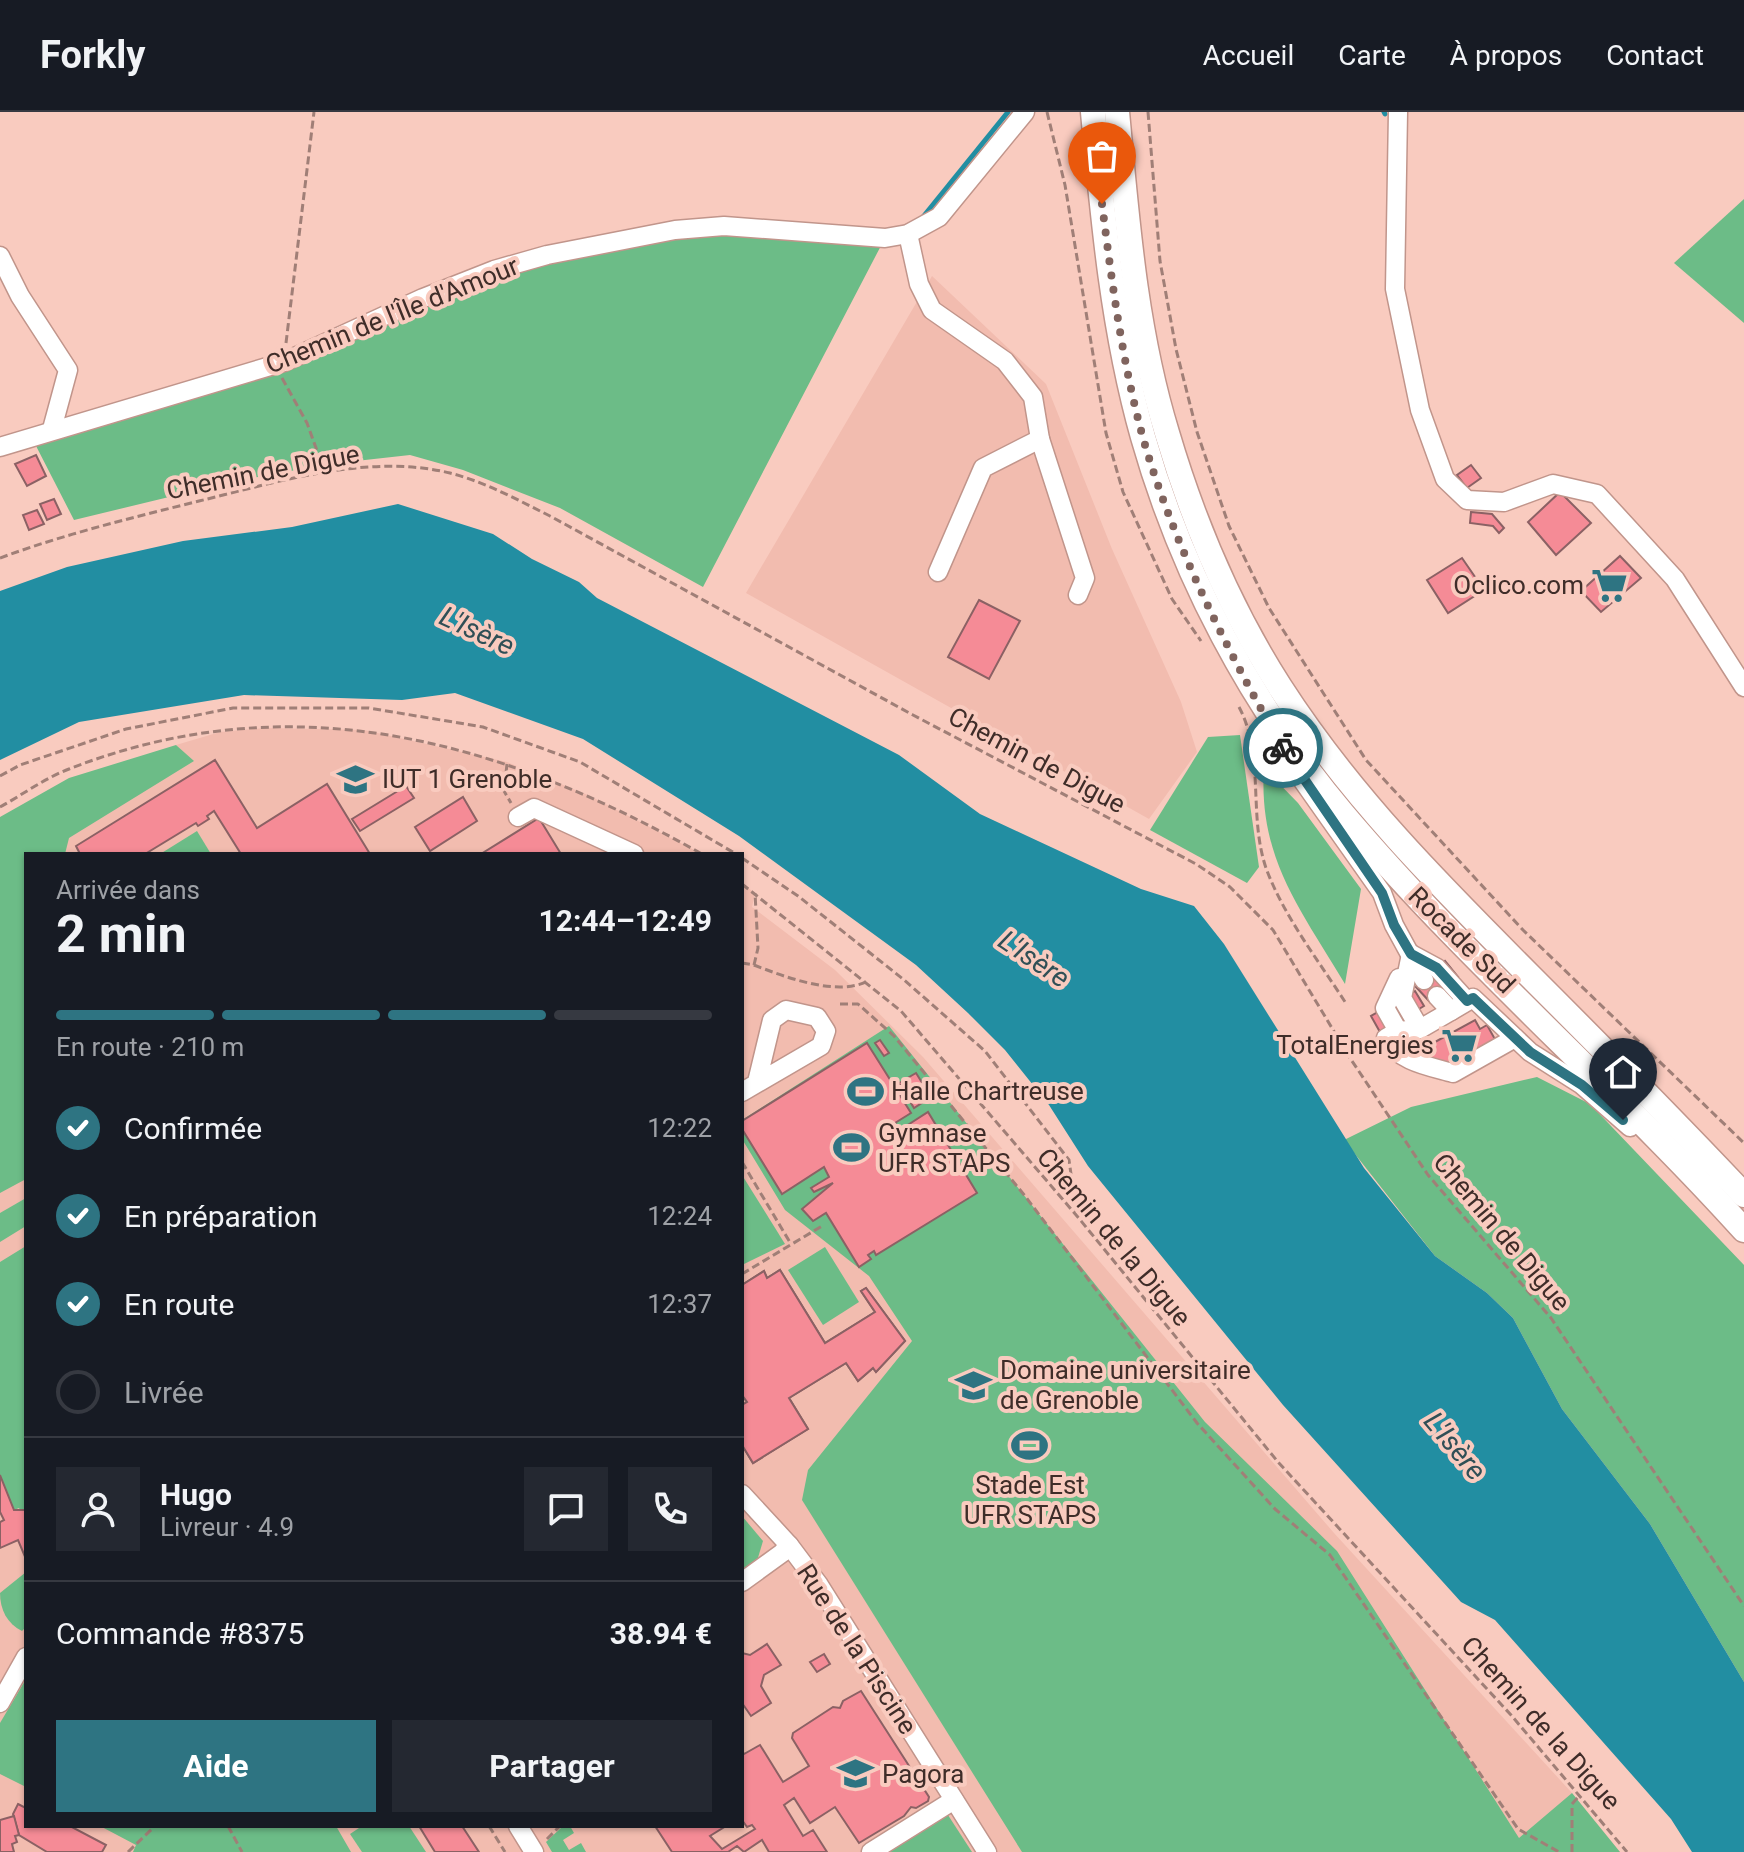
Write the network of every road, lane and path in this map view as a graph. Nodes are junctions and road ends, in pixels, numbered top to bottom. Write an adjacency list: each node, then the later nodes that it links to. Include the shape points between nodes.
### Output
1 (314, 112): 10 (path)
2 (1025, 112): 8 (street, Chemin de l'Île d'Amour, via 939,217)
3 (1047, 112): 18 (path, via 1065,185 1106,433 1123,492 1172,599)
4 (1093, 112): 19 (highway, Rocade Sud, via 1116,313 1144,438 1188,561)
5 (1117, 112): 48 (highway, Rocade Sud, via 1134,273 1158,402 1198,522 1262,657 1316,740 1378,818)
6 (1148, 112): 46 (path, via 1160,261 1176,349 1229,526 1269,608 1366,760 1523,930)
7 (1398, 112): 20 (street, via 1395,289 1420,410 1445,479 1467,500 1504,502 1553,484 1597,494 1675,579)
8 (908, 234): 10 (street, Chemin de l'Île d'Amour, via 885,238 724,226 547,255 423,298); 12 (street, via 919,284 932,310 1005,361 1033,397)
9 (0, 256): 11 (street, via 68,370)
10 (279, 364): 11 (street, Chemin de l'Île d'Amour); 14 (path)
11 (52, 429): 13 (street, Chemin de l'Île d'Amour)
12 (1040, 439): 16 (street, via 983,468); 17 (street, via 1085,578)
13 (0, 447)
14 (325, 473): 15 (path, Chemin de Digue, via 115,521); 45 (path, Chemin de Digue, via 422,469 502,491 1196,864 1230,887 1273,930)
15 (0, 558)
16 (938, 572)
17 (1078, 595)
18 (1208, 651)
19 (1246, 676): 32 (street, via 1296,772 1382,893); 51 (highway, Rocade Sud, via 1302,761 1372,847)
20 (1744, 687)
21 (1234, 699): 39 (path, via 1248,723 1266,867 1299,932)
22 (507, 762): 24 (path, via 364,730 266,728 104,756 65,770); 25 (path, via 504,791); 27 (path, via 588,795)
23 (0, 776): 28 (path, via 126,729 233,708 369,708 483,727 580,762)
24 (0, 807)
25 (518, 817): 26 (street, via 534,808)
26 (630, 852)
27 (698, 852)
28 (733, 852)
29 (744, 859): 49 (path, via 903,979 985,1051 1069,1160)
30 (744, 885): 31 (path, Chemin de la Digue)
31 (755, 893): 34 (path); 36 (path, Chemin de la Digue)
32 (1411, 954): 35 (street); 40 (street, via 1437,968); 41 (street, via 1402,998); 42 (street, via 1385,1008)
33 (744, 963): 34 (path)
34 (754, 965): 36 (path, via 839,987)
35 (1424, 980)
36 (868, 981): 49 (path, Chemin de la Digue, via 901,1011)
37 (1437, 996): 40 (street)
38 (840, 1004): 74 (path, via 858,1004 894,1036 1025,1196 1197,1423 1275,1509 1330,1555 1518,1829)
39 (1347, 1005)
40 (1459, 1006): 41 (street); 43 (street, via 1473,998)
41 (1420, 1029): 42 (street)
42 (1398, 1031): 43 (street, via 1386,1038 1393,1050 1413,1062 1453,1073)
43 (1515, 1038): 52 (street, via 1601,1100)
44 (1381, 1088): 45 (path)
45 (1373, 1093): 58 (path, Chemin de Digue, via 1428,1175 1551,1318)
46 (1744, 1143)
47 (744, 1165): 53 (path)
48 (1744, 1195)
49 (1077, 1216): 61 (path, Chemin de la Digue, via 1278,1462)
50 (822, 1226): 53 (path)
51 (1744, 1230)
52 (1744, 1237)
53 (791, 1244): 54 (path)
54 (744, 1273)
55 (744, 1496): 56 (street, Rue de la Piscine)
56 (789, 1545): 57 (street); 62 (street, Rue de la Piscine)
57 (744, 1581)
58 (1744, 1606)
59 (24, 1661): 60 (street)
60 (0, 1703)
61 (1581, 1794): 75 (path, via 1572,1804); 76 (path, Chemin de la Digue)
62 (954, 1800): 72 (street); 73 (street, Rue de la Piscine)
63 (153, 1828): 69 (path)
64 (229, 1828): 70 (path)
65 (490, 1828): 71 (path)
66 (520, 1828): 68 (street)
67 (558, 1828): 68 (path)
68 (537, 1848)
69 (128, 1852)
70 (242, 1852)
71 (505, 1852)
72 (871, 1852)
73 (987, 1852)
74 (1559, 1852)
75 (1572, 1852)
76 (1627, 1852)

